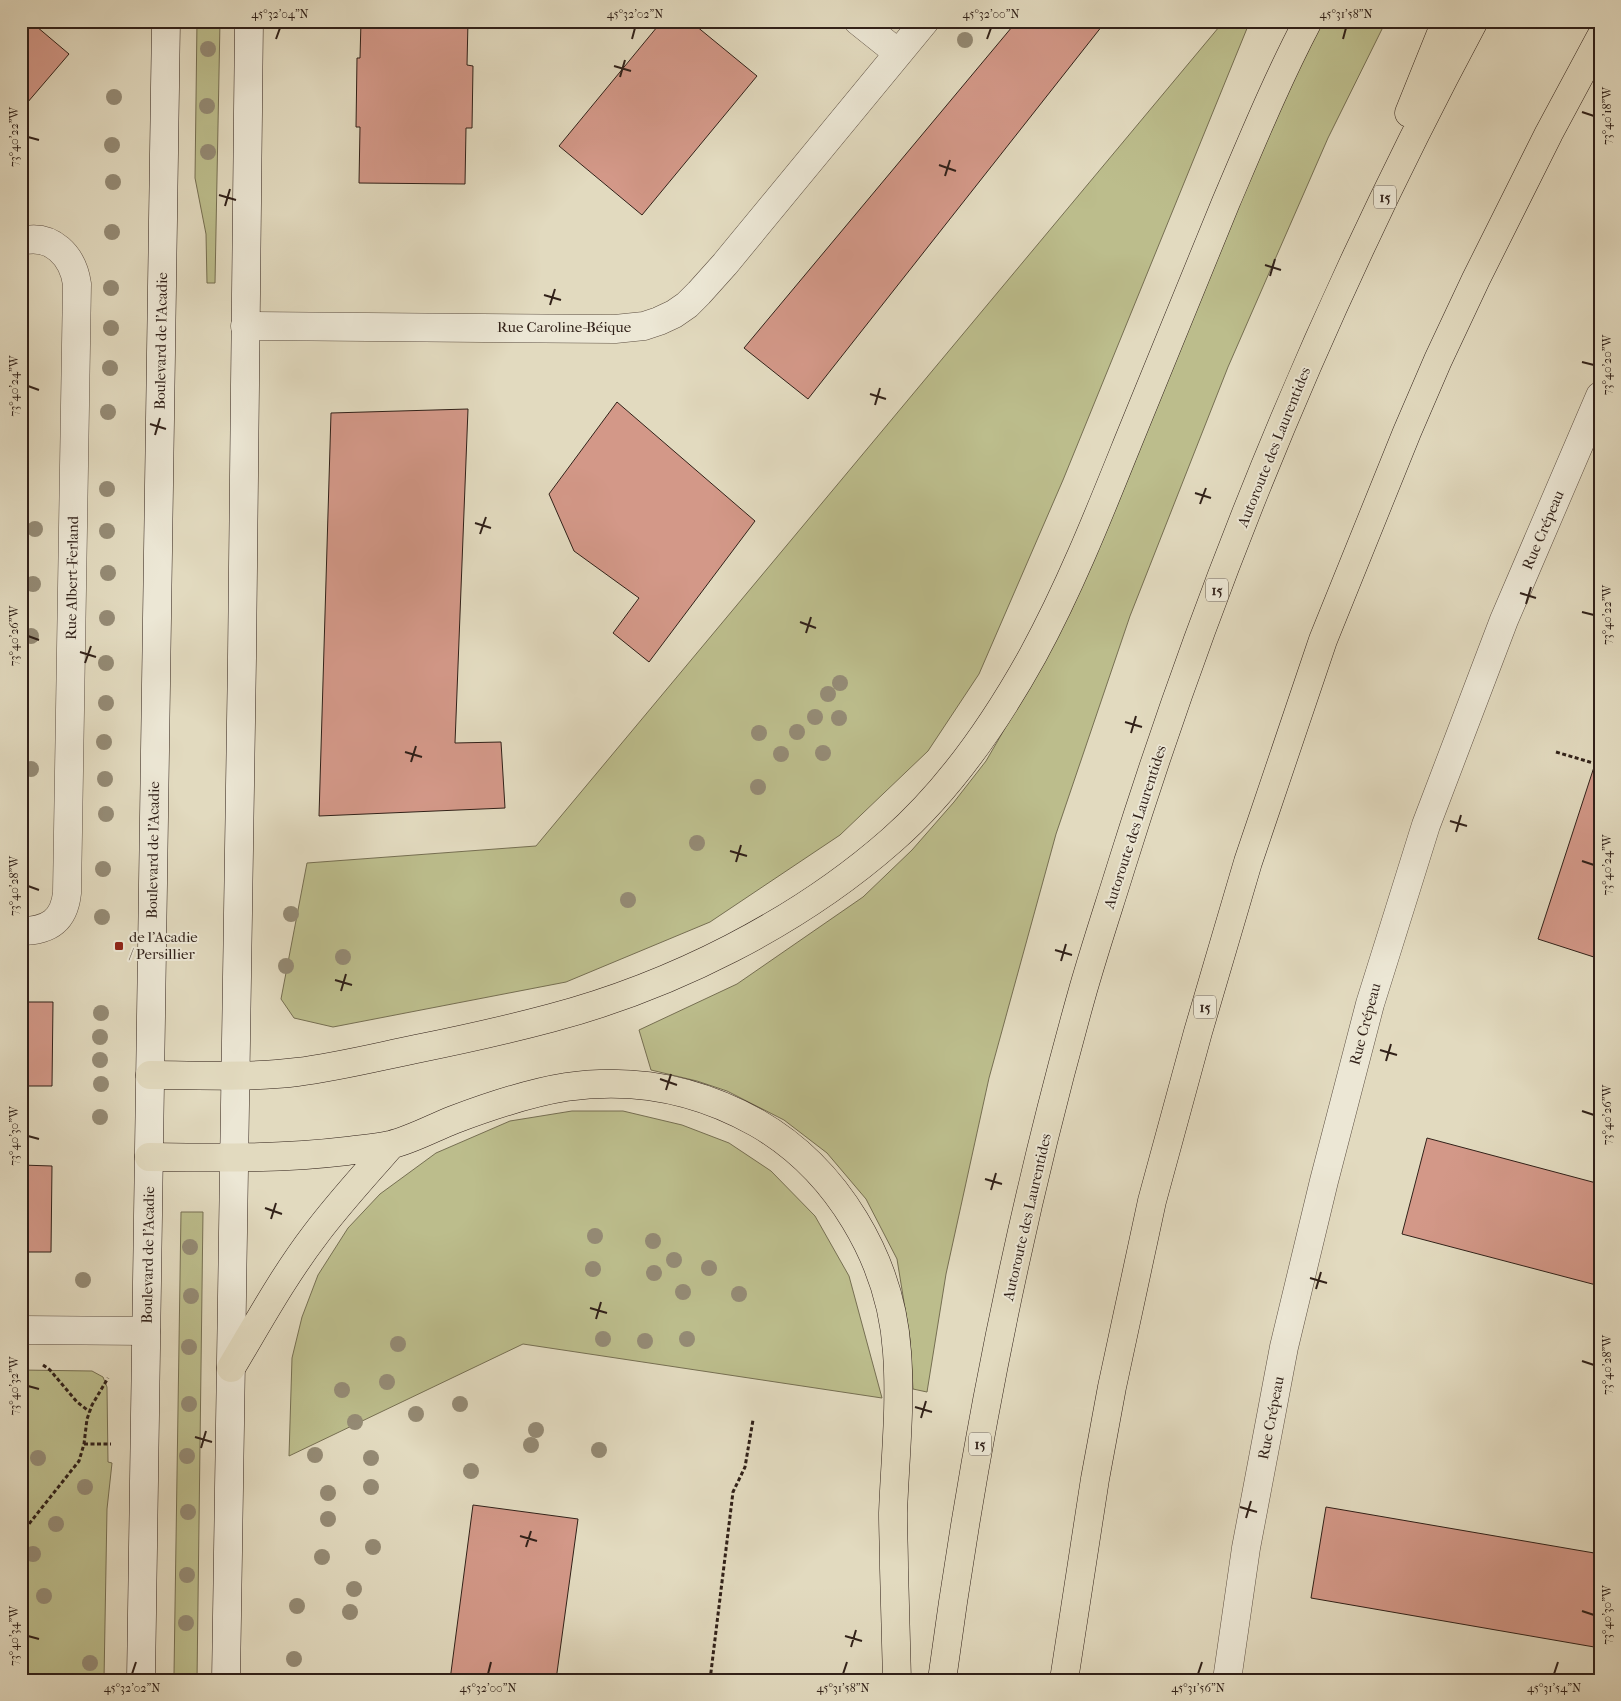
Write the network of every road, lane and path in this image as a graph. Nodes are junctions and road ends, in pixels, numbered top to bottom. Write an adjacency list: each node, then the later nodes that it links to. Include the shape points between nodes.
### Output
1 (166, 21): 17 (main road, Boulevard de l'Acadie)
2 (249, 21): 11 (main road)
3 (858, 21): 9 (main road)
4 (925, 21): 9 (main road, Rue Caroline-Béique)
5 (1308, 21): 18 (highway, via 1245,158 1099,514 1050,622 990,724 945,784 899,834 832,887 766,929 689,968 606,1001 501,1031 332,1066)
6 (1446, 21): 12 (highway)
7 (1474, 21): 12 (highway, Autoroute des Laurentides / 15, via 1379,207)
8 (1600, 38): 37 (highway, 15, via 1476,279 1407,432 1323,640 1248,862 1152,1201 1095,1479)
9 (898, 53): 11 (main road, Rue Caroline-Béique, via 711,280 687,305 659,321 615,329)
10 (32, 240): 16 (main road, Rue Albert-Ferland, via 61,249 74,268 77,284 67,893 63,910 53,923 38,930)
11 (245, 326): 18 (main road)
12 (1303, 377): 36 (highway, Autoroute des Laurentides / 15, via 1250,504 1180,689 1083,990 1039,1162 993,1373)
13 (1600, 396): 38 (main road, Rue Crépeau, via 1504,620 1426,825 1370,1004 1284,1347 1246,1548)
14 (1556, 752): 15 (path)
15 (1600, 765)
16 (21, 931)
17 (150, 1075): 18 (highway); 20 (main road, Boulevard de l'Acadie)
18 (235, 1076): 21 (main road)
19 (391, 1145): 21 (highway, via 311,1156); 25 (highway, via 334,1210 293,1266); 35 (highway, via 498,1104 535,1094 568,1087 626,1084 687,1092 722,1106 771,1131 822,1174 844,1204 880,1270 898,1350 893,1515)
20 (149, 1157): 21 (highway); 23 (main road, Boulevard de l'Acadie)
21 (233, 1158): 25 (main road)
22 (21, 1330): 23 (main road)
23 (146, 1331): 32 (main road, Boulevard de l'Acadie)
24 (42, 1365): 27 (path)
25 (230, 1368): 33 (main road)
26 (108, 1378): 27 (path)
27 (90, 1412): 29 (path)
28 (753, 1420): 34 (path, via 745,1467 733,1492)
29 (84, 1444): 30 (path); 31 (path, via 73,1470)
30 (112, 1444)
31 (21, 1534)
32 (141, 1680)
33 (226, 1680)
34 (710, 1680)
35 (897, 1680)
36 (942, 1680)
37 (1064, 1680)
38 (1227, 1680)

